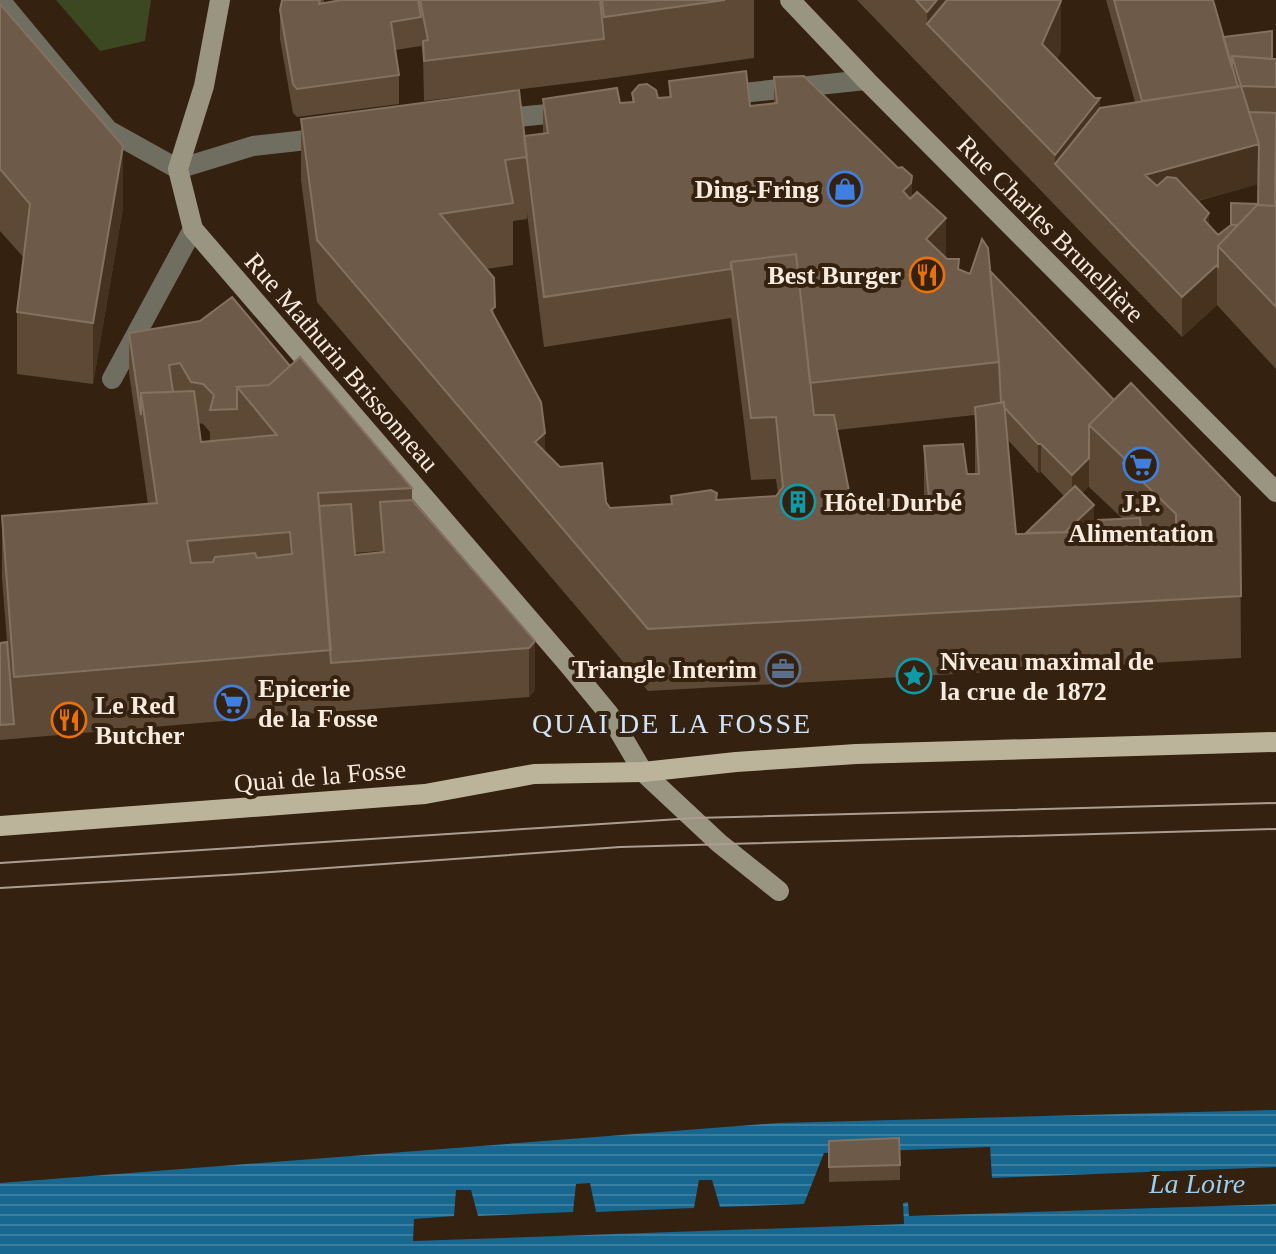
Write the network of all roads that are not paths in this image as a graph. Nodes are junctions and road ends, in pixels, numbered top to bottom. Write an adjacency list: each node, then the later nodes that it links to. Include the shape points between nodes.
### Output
1 (0, 0): 9 (street, via 108,130)
2 (220, 0): 9 (main road, via 204,86)
3 (790, 0): 4 (main road, Rue Charles Brunellière)
4 (866, 80): 5 (street); 12 (main road, Rue Charles Brunellière)
5 (709, 96)
6 (583, 110): 7 (street)
7 (473, 122)
8 (347, 136): 9 (street, via 253,146)
9 (178, 169): 10 (main road, Rue Mathurin Brissonneau)
10 (193, 229): 11 (street); 14 (main road, Rue Mathurin Brissonneau, via 609,714)
11 (112, 379)
12 (1273, 484)
13 (1276, 742): 14 (main road, Quai de la Fosse, via 856,754)
14 (643, 772): 15 (main road, Quai de la Fosse, via 534,774 425,794); 16 (main road)
15 (0, 826)
16 (779, 891)

